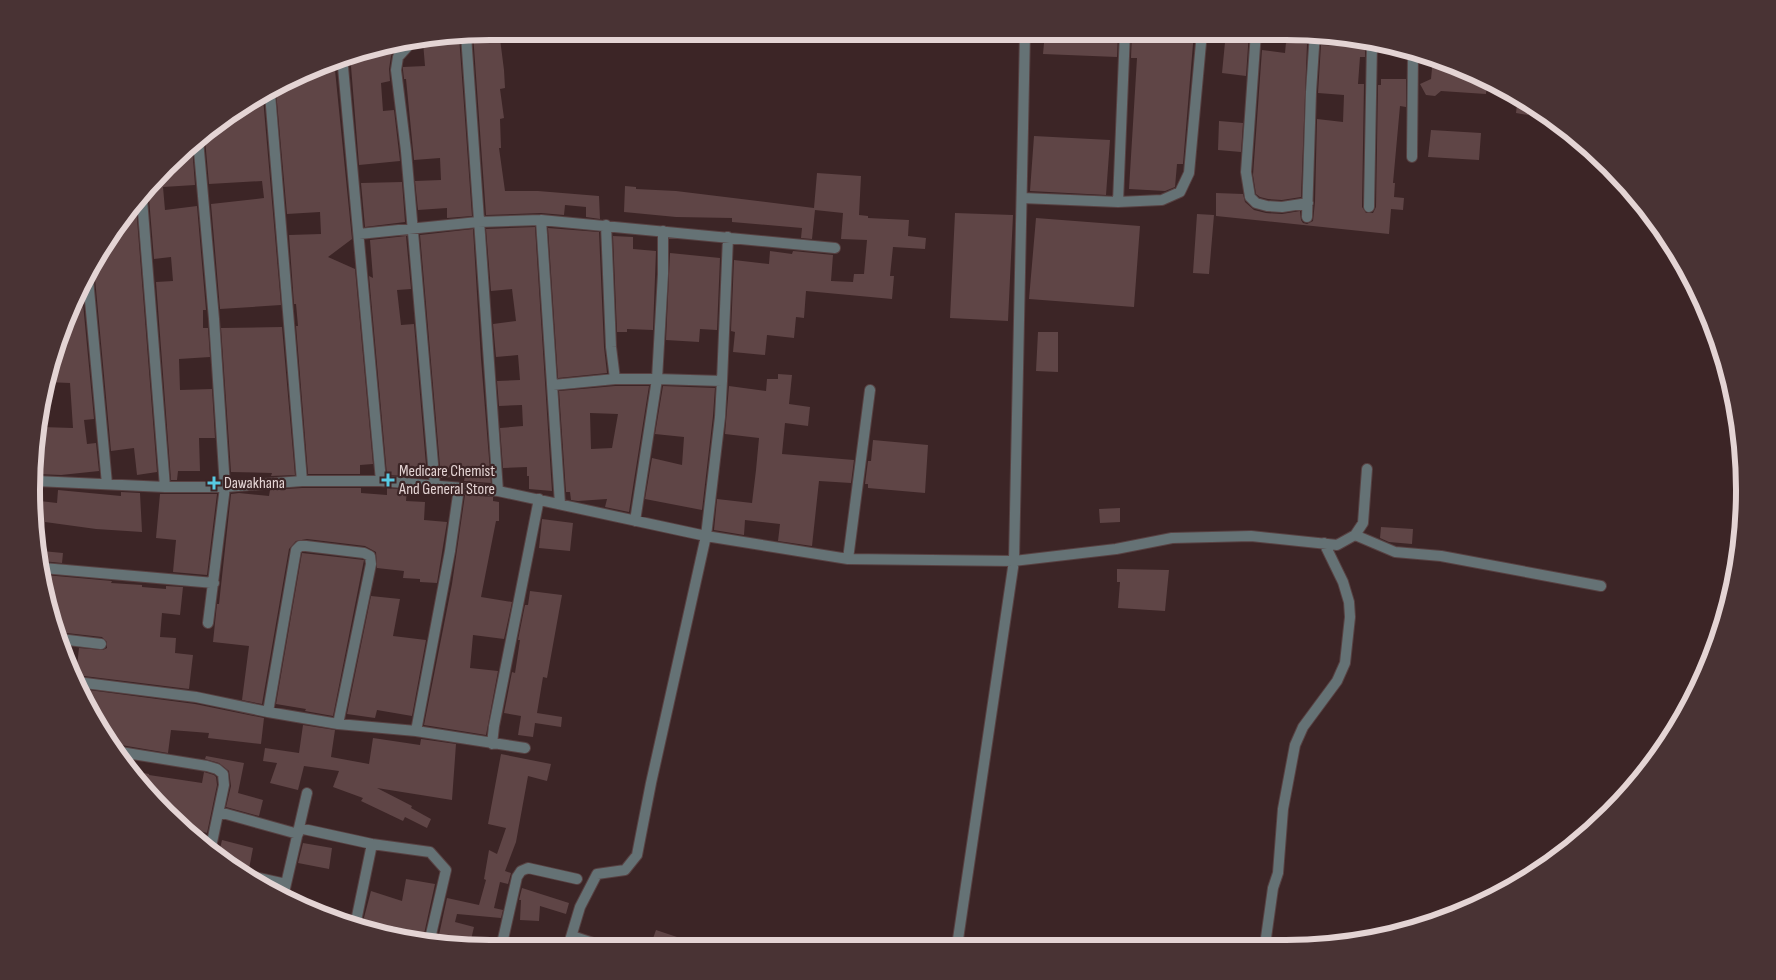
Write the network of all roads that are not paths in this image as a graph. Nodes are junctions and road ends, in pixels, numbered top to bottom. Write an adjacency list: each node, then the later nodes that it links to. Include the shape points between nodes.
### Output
1 (1025, 40): 14 (street)
2 (1125, 40): 15 (street)
3 (1201, 40): 15 (street, via 1189,173 1180,192 1162,200)
4 (1255, 40): 16 (street, via 1246,172 1250,197 1267,206)
5 (466, 41): 21 (street)
6 (1315, 41): 16 (street)
7 (406, 48): 23 (street, via 398,57 396,70)
8 (1372, 49): 18 (street)
9 (1413, 58): 13 (street)
10 (343, 65): 25 (street)
11 (270, 97): 36 (street)
12 (199, 147): 40 (street)
13 (1412, 157)
14 (1022, 198): 15 (street); 51 (street)
15 (1118, 202)
16 (1308, 203): 19 (street)
17 (142, 205): 39 (street)
18 (1369, 208)
19 (1307, 217)
20 (541, 220): 21 (street); 22 (street); 32 (street)
21 (478, 222): 23 (street); 43 (street)
22 (606, 225): 24 (street); 29 (street)
23 (412, 228): 25 (street); 41 (street)
24 (663, 231): 26 (street); 30 (street)
25 (359, 234): 37 (street)
26 (728, 237): 27 (street); 31 (street)
27 (835, 248)
28 (89, 286): 38 (street)
29 (615, 379): 30 (street); 32 (street)
30 (657, 379): 31 (street); 46 (street)
31 (722, 380): 48 (street)
32 (553, 385): 45 (street)
33 (870, 390): 50 (street)
34 (1367, 469): 47 (street, via 1362,523)
35 (40, 481): 38 (street)
36 (302, 481): 37 (street); 40 (street)
37 (381, 481): 41 (street)
38 (107, 484): 39 (street)
39 (165, 487): 40 (street)
40 (225, 487): 53 (street)
41 (435, 487): 42 (street)
42 (459, 488): 43 (street); 61 (street)
43 (498, 491): 44 (street)
44 (540, 499): 45 (street); 62 (street)
45 (560, 504): 46 (street)
46 (635, 521): 48 (street)
47 (1354, 535): 49 (street, via 1337,545); 54 (street, via 1395,552 1441,556)
48 (706, 536): 50 (street); 76 (street, via 637,855 625,870 597,874 580,906)
49 (1324, 543): 51 (street, via 1251,536 1172,538 1116,550); 81 (street, via 1349,602 1345,663 1337,681 1303,727 1295,744)
50 (848, 559): 51 (street)
51 (1014, 561): 80 (street)
52 (47, 568): 53 (street)
53 (214, 583): 55 (street)
54 (1601, 586)
55 (208, 623)
56 (66, 640): 57 (street)
57 (101, 644)
58 (83, 683): 59 (street, via 196,697)
59 (268, 712): 60 (street); 60 (street, via 296,550 306,546 364,553 370,556 371,564)
60 (338, 724): 61 (street)
61 (416, 730): 62 (street)
62 (492, 744): 63 (street)
63 (525, 748)
64 (125, 753): 66 (street, via 217,769 223,774 224,785)
65 (307, 793): 67 (street)
66 (218, 812): 67 (street); 68 (street)
67 (299, 831): 69 (street); 72 (street)
68 (212, 843)
69 (372, 844): 74 (street); 75 (street, via 430,852 446,870)
70 (264, 879): 72 (street)
71 (578, 879): 77 (street, via 528,868 521,871)
72 (286, 884): 73 (street)
73 (284, 890)
74 (356, 920)
75 (430, 936)
76 (572, 936): 78 (street); 79 (street)
77 (503, 940)
78 (571, 940)
79 (584, 940)
80 (958, 940)
81 (1266, 940)

